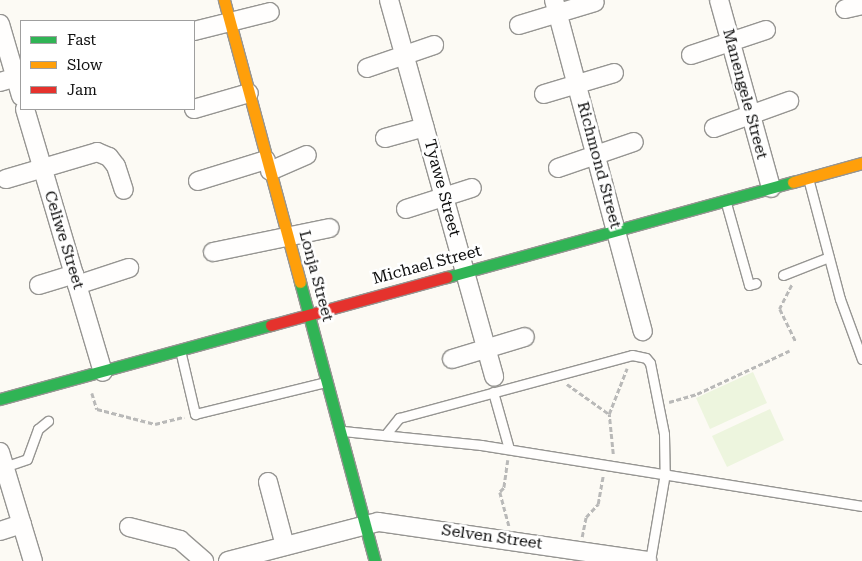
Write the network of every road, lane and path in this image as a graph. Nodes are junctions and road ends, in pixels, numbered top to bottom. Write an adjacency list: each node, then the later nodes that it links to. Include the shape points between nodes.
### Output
1 (224, 0): 7 (street, Lonja Street)
2 (389, 0): 14 (street, Tyawe Street)
3 (719, 0): 12 (street, Manengele Street)
4 (595, 2): 5 (street)
5 (555, 6): 9 (street); 19 (street, Richmond Street)
6 (270, 12): 7 (street)
7 (230, 22): 11 (street); 21 (street, Lonja Street)
8 (0, 24): 17 (street)
9 (519, 25)
10 (766, 30): 12 (street)
11 (195, 31)
12 (730, 40): 15 (street); 26 (street, Manengele Street)
13 (434, 45): 14 (street)
14 (405, 55): 16 (street); 27 (street, Tyawe Street)
15 (691, 55)
16 (367, 68)
17 (12, 70): 20 (street)
18 (614, 73): 19 (street)
19 (577, 85): 22 (street); 32 (street, Richmond Street)
20 (20, 93)
21 (249, 93): 24 (street); 34 (street, Lonja Street)
22 (544, 94)
23 (789, 101): 26 (street)
24 (195, 108)
25 (25, 110): 35 (street, Celiwe Street)
26 (750, 115): 28 (street); 41 (street, Manengele Street)
27 (425, 127): 29 (street); 43 (street, Tyawe Street)
28 (714, 128)
29 (386, 138)
30 (634, 142): 32 (street)
31 (307, 155): 34 (street)
32 (597, 156): 36 (street); 47 (street, Richmond Street)
33 (862, 163): 37 (street, Michael Street)
34 (268, 165): 39 (street); 48 (street, Lonja Street)
35 (42, 167): 38 (street); 42 (street, via 92,152 103,153 116,166); 55 (street, Celiwe Street)
36 (558, 168)
37 (808, 178): 41 (street, Michael Street); 50 (lane)
38 (6, 180)
39 (198, 181)
40 (472, 188): 43 (street)
41 (771, 188): 44 (street, Michael Street)
42 (124, 190)
43 (444, 197): 45 (street); 53 (street, Tyawe Street)
44 (725, 200): 47 (street, Michael Street); 56 (lane)
45 (406, 208)
46 (330, 228): 48 (street)
47 (618, 230): 53 (street, Michael Street); 59 (street, Richmond Street)
48 (289, 236): 49 (street); 58 (street, Lonja Street)
49 (213, 252)
50 (829, 257): 52 (lane); 67 (lane)
51 (129, 268): 55 (street)
52 (799, 270): 54 (lane); 61 (path, via 780,309)
53 (465, 272): 58 (street, Michael Street); 62 (street, Tyawe Street)
54 (783, 275)
55 (76, 280): 57 (street); 68 (street, Celiwe Street)
56 (752, 284)
57 (39, 285)
58 (310, 314): 63 (street, Michael Street); 70 (street, Lonja Street)
59 (643, 331)
60 (525, 337): 62 (street)
61 (796, 342)
62 (486, 349): 66 (street); 71 (street, Tyawe Street)
63 (180, 350): 68 (street, Michael Street); 74 (lane)
64 (789, 350): 73 (path, via 697,394)
65 (632, 355): 69 (lane); 73 (lane, via 646,358 650,363); 75 (path)
66 (452, 359)
67 (862, 359)
68 (95, 374): 72 (street, Michael Street); 74 (path, via 97,409 155,424)
69 (554, 376): 71 (lane); 75 (path)
70 (328, 381): 74 (lane); 77 (street, Lonja Street)
71 (494, 384): 78 (lane, via 399,418); 79 (lane)
72 (0, 399)
73 (658, 406): 83 (lane, via 664,434)
74 (195, 414)
75 (609, 414): 82 (path)
76 (48, 421): 80 (lane, via 38,429 27,459)
77 (341, 431): 78 (lane); 87 (street, Lonja Street)
78 (386, 434): 79 (lane)
79 (509, 449): 81 (lane); 90 (path, via 504,488 500,492 510,522)
80 (2, 460): 86 (street)
81 (605, 464): 82 (lane); 92 (path, via 598,504 586,517)
82 (614, 465): 83 (lane)
83 (665, 473): 85 (lane); 98 (lane)
84 (268, 482): 91 (street)
85 (862, 506)
86 (22, 524): 89 (street); 94 (street)
87 (365, 524): 90 (street, Selven Street, via 393,523); 91 (street, Selven Street); 97 (street, Lonja Street)
88 (129, 527): 95 (street, via 180,540)
89 (0, 531)
90 (508, 540): 93 (street, Selven Street)
91 (285, 546): 96 (street, Selven Street)
92 (580, 550): 93 (street, Selven Street); 98 (street, Selven Street)
93 (542, 553)
94 (33, 561)
95 (204, 561)
96 (228, 561)
97 (375, 561)
98 (649, 561)

